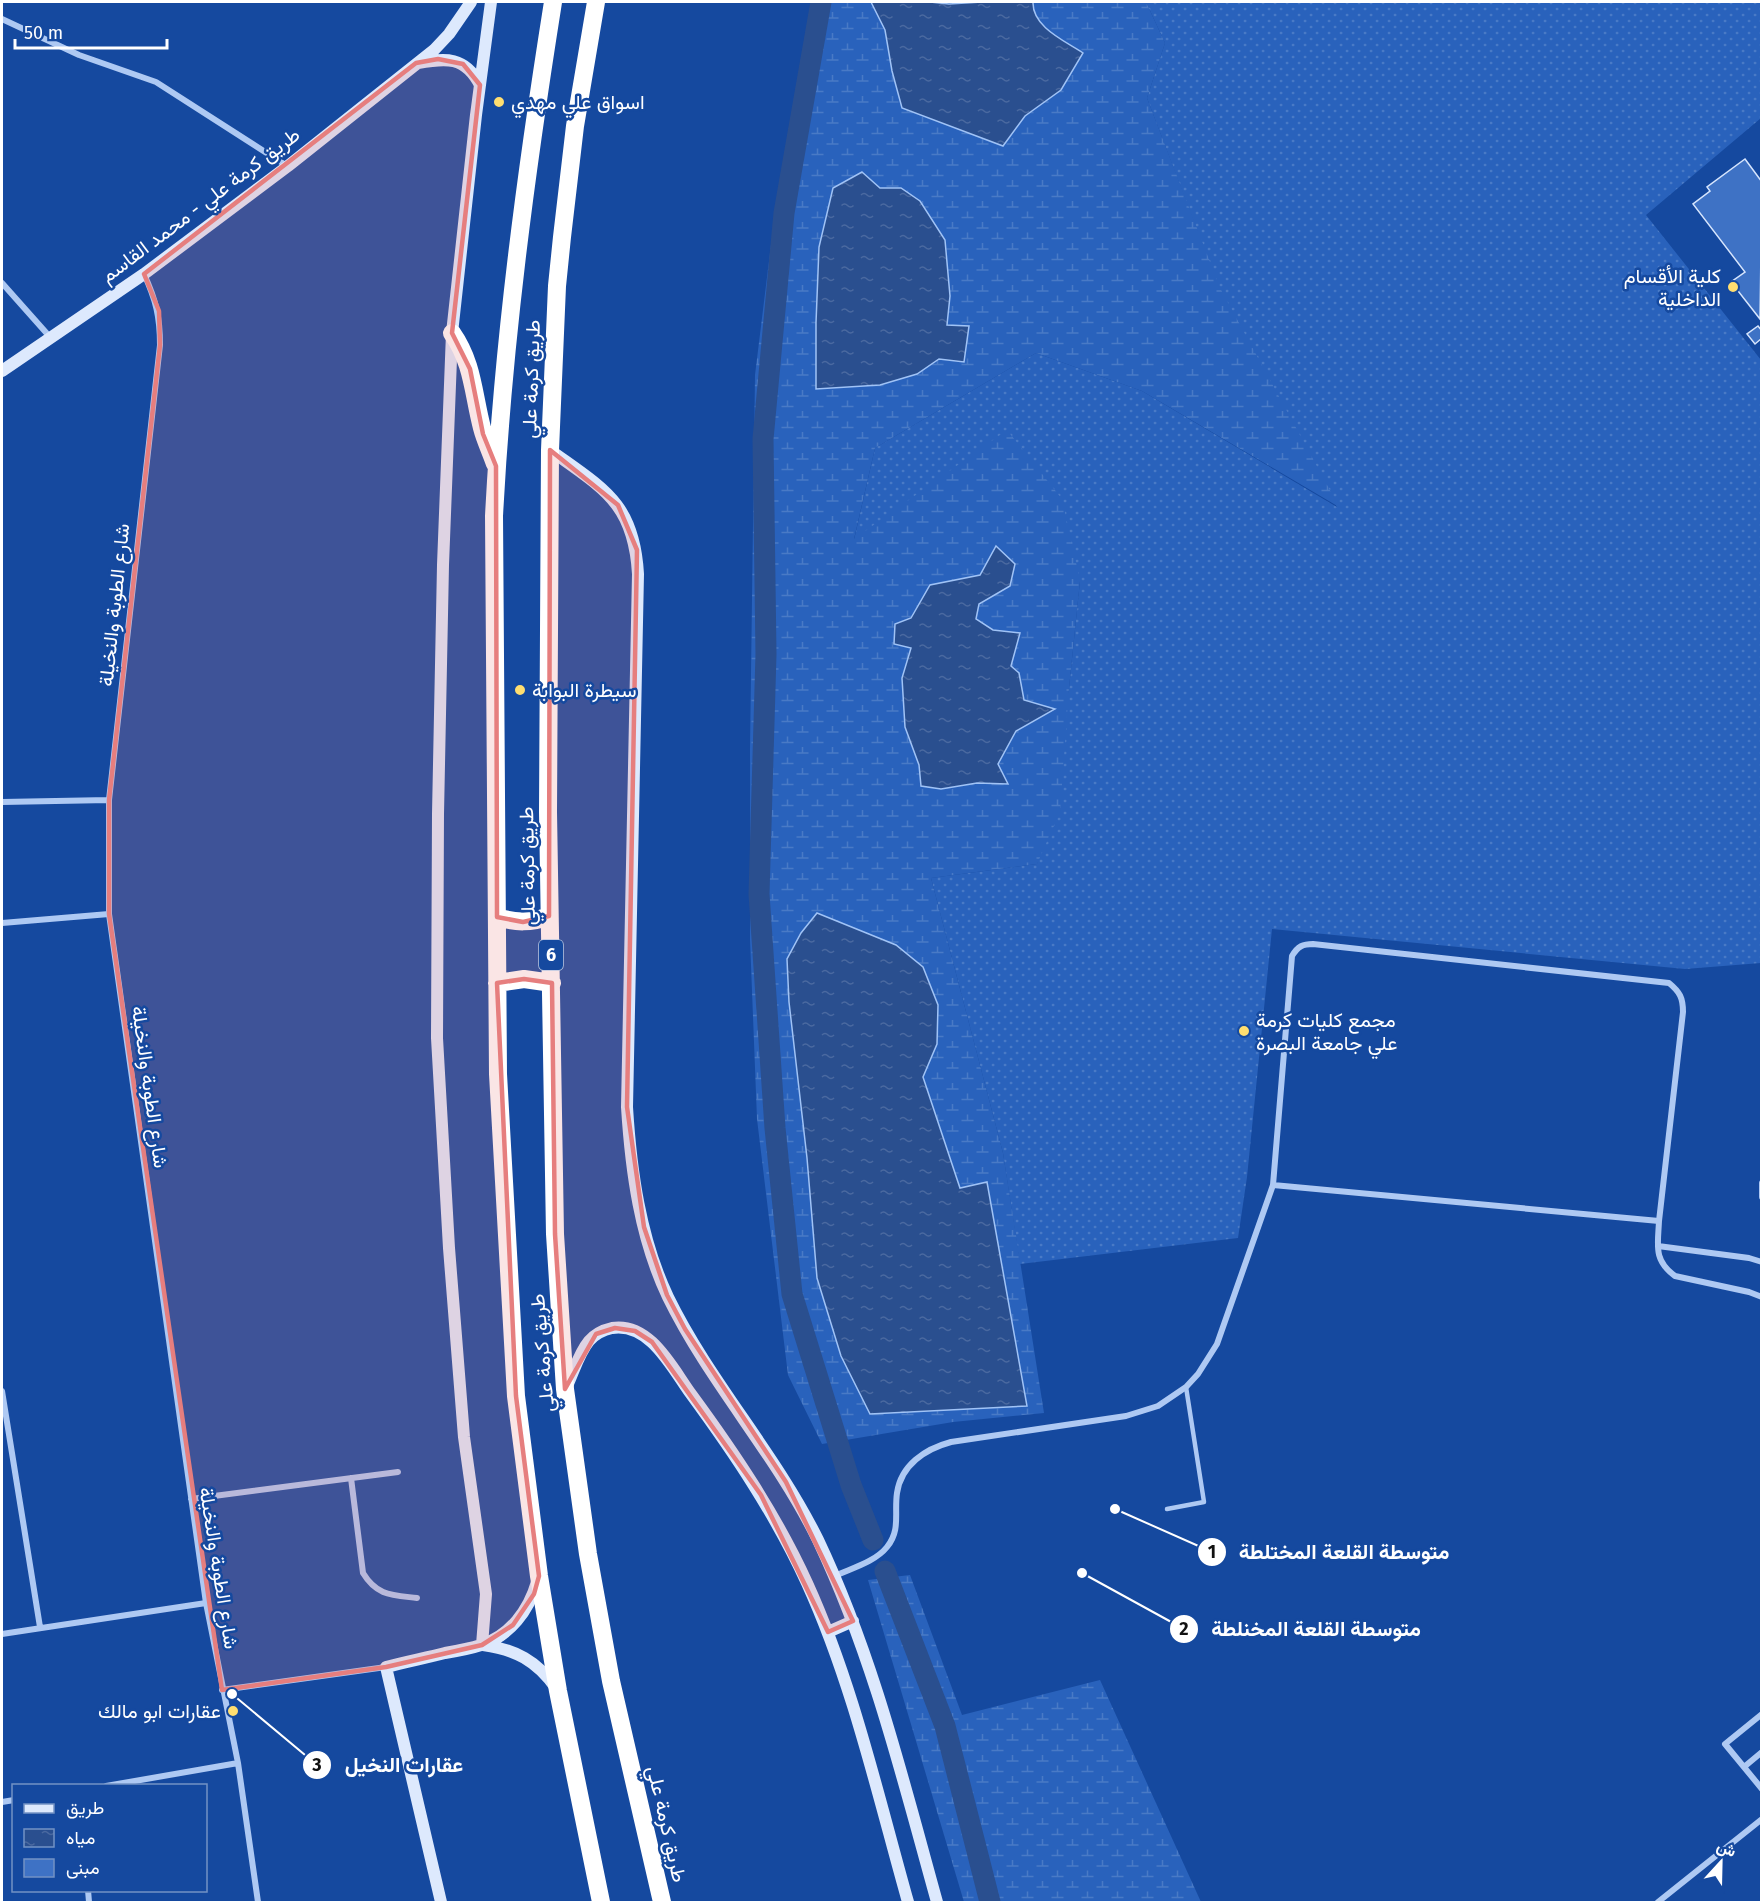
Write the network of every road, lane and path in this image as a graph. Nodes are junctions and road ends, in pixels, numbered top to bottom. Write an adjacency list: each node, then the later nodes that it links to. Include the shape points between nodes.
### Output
1 (471, 2): 7 (main road, طريق كرمة علي - محمد القاسم, via 449,34)
2 (491, 2): 8 (main road)
3 (553, 2): 10 (highway, طريق كرمة علي)
4 (565, 2): 10 (highway, via 540,154)
5 (596, 2): 16 (highway, طريق كرمة علي / 6, via 575,126 562,237)
6 (2, 20): 9 (street, via 79,55 156,82)
7 (416, 63): 8 (main road, via 454,61 470,70); 9 (main road, طريق كرمة علي - محمد القاسم)
8 (480, 85): 13 (main road)
9 (288, 166): 11 (main road, طريق كرمة علي - محمد القاسم)
10 (526, 177): 17 (highway, طريق كرمة علي)
11 (144, 274): 14 (main road, طريق كرمة علي - محمد القاسم); 18 (street, شارع الطوبة والنخيلة, via 159,311 160,345)
12 (2, 283): 14 (street)
13 (452, 333): 17 (highway, via 470,369 483,434); 48 (main road, via 443,565 437,1038 464,1437 486,1594)
14 (50, 338): 15 (main road, طريق كرمة علي - محمد القاسم)
15 (2, 371)
16 (550, 450): 21 (highway, طريق كرمة علي / 6); 41 (main road, via 618,504 637,550 627,1107 632,1168 644,1227 667,1295 685,1329 786,1482)
17 (496, 466): 22 (highway, طريق كرمة علي)
18 (109, 800): 19 (street); 20 (street, شارع الطوبة والنخيلة)
19 (2, 802)
20 (109, 914): 23 (street); 38 (street, شارع الطوبة والنخيلة)
21 (549, 916): 22 (highway, via 523,922); 25 (highway, طريق كرمة علي / 6)
22 (497, 917): 24 (highway, طريق كرمة علي)
23 (2, 923)
24 (497, 983): 25 (highway, via 524,979); 40 (highway, طريق كرمة علي, via 498,1074 516,1396)
25 (552, 983): 34 (highway, طريق كرمة علي / 6, via 555,1234)
26 (1761, 1183): 28 (street)
27 (1273, 1185): 29 (street); 29 (street, via 1292,956 1297,948 1313,944 1658,981 1678,990 1683,1012); 33 (street, via 1217,1344)
28 (1761, 1197)
29 (1659, 1221): 30 (street)
30 (1658, 1246): 31 (street); 32 (street, via 1659,1260 1675,1276)
31 (1761, 1262)
32 (1761, 1297)
33 (1186, 1387): 39 (lane, via 1204,1502); 41 (street, via 1158,1406 1126,1416 951,1442 929,1449 911,1464 900,1483 897,1528 887,1547 869,1561)
34 (565, 1389): 46 (main road, via 584,1348 596,1334 626,1328 652,1342 761,1495 786,1538); 62 (highway, طريق كرمة علي / 6, via 611,1681)
35 (2, 1391): 45 (street)
36 (398, 1472): 37 (street)
37 (351, 1478): 38 (street); 42 (street, via 363,1573 370,1585 382,1593)
38 (191, 1499): 43 (street, شارع الطوبة والنخيلة)
39 (1167, 1509)
40 (539, 1576): 48 (main road, via 525,1611 513,1625); 51 (highway, طريق كرمة علي)
41 (834, 1576): 44 (main road)
42 (417, 1598)
43 (206, 1603): 45 (street); 50 (street, شارع الطوبة والنخيلة)
44 (853, 1621): 46 (main road); 64 (main road, via 885,1715)
45 (40, 1627): 47 (street)
46 (828, 1632): 63 (main road)
47 (2, 1634)
48 (482, 1645): 49 (main road); 51 (main road, via 509,1650 534,1663)
49 (386, 1667): 50 (street); 60 (main road)
50 (222, 1690): 54 (street, شارع الطوبة والنخيلة)
51 (558, 1691): 61 (highway, طريق كرمة علي)
52 (1761, 1714): 55 (street, via 1725,1744)
53 (1761, 1752): 55 (street)
54 (238, 1762): 56 (street); 59 (street, شارع الطوبة والنخيلة)
55 (1744, 1767): 57 (street)
56 (112, 1784)
57 (1761, 1789)
58 (1761, 1819): 65 (street)
59 (258, 1902)
60 (441, 1902)
61 (601, 1902)
62 (662, 1902)
63 (908, 1902)
64 (938, 1902)
65 (1658, 1902)

